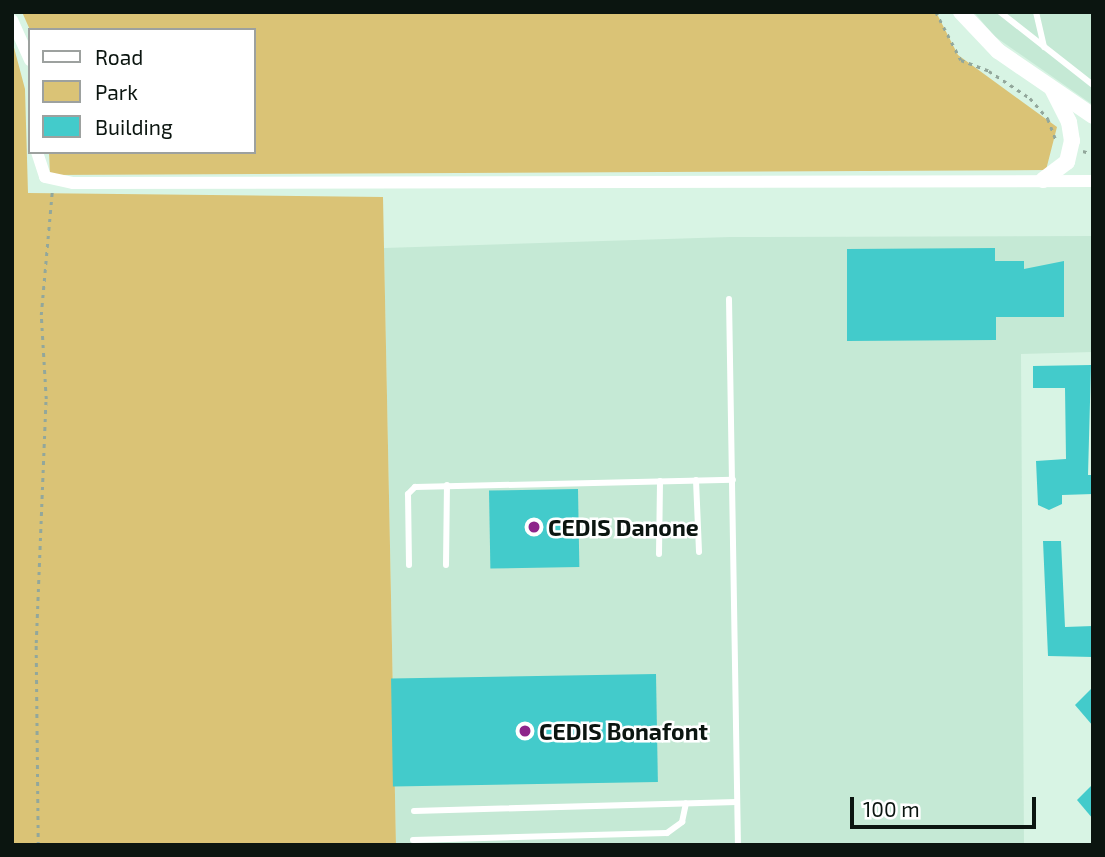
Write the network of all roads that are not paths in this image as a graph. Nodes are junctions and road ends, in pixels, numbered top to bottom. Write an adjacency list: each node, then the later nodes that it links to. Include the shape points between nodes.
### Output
1 (961, 12): 8 (street, via 990,44)
2 (1036, 12): 5 (lane)
3 (1001, 13): 5 (lane)
4 (12, 20): 6 (street)
5 (1044, 47): 7 (lane)
6 (28, 56)
7 (1093, 85)
8 (1051, 88): 9 (street); 11 (street, via 1072,131 1071,148 1067,162)
9 (1093, 116)
10 (37, 154): 11 (street, via 40,172 53,181)
11 (1043, 180): 12 (street)
12 (1093, 181)
13 (729, 299): 15 (lane)
14 (696, 480): 15 (lane); 16 (lane); 18 (lane)
15 (733, 480): 22 (lane)
16 (660, 481): 17 (lane); 19 (lane)
17 (447, 485): 20 (lane, via 410,489); 21 (lane)
18 (699, 552)
19 (659, 554)
20 (409, 565)
21 (446, 565)
22 (737, 802): 23 (lane); 26 (lane)
23 (686, 803): 24 (lane); 25 (lane, via 682,822 667,833)
24 (414, 811)
25 (413, 840)
26 (738, 845)

